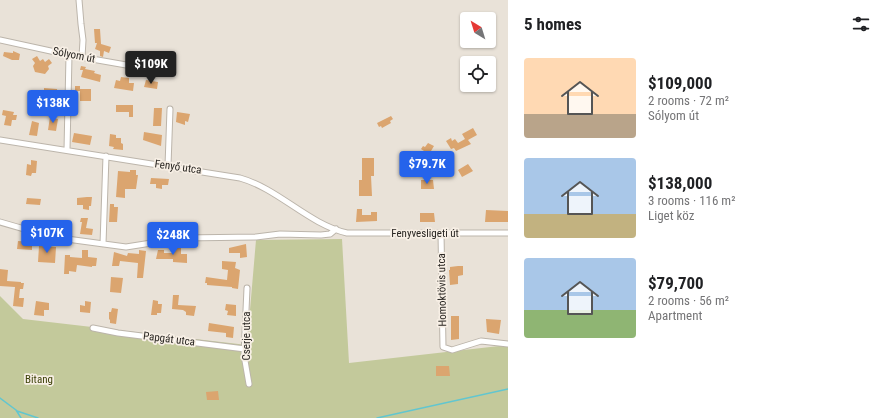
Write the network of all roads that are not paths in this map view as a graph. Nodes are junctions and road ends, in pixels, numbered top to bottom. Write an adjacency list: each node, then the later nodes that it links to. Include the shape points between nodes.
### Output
1 (79, 0): 4 (street, via 84,40)
2 (0, 40): 3 (street, Sólyom út)
3 (69, 55): 4 (street, Sólyom út); 8 (street)
4 (82, 56): 5 (street, Sólyom út)
5 (172, 73)
6 (170, 109): 10 (street)
7 (0, 140): 8 (street, Fenyő utca)
8 (66, 150): 9 (street, Fenyő utca)
9 (106, 156): 10 (street, Fenyő utca); 16 (street)
10 (168, 166): 12 (street, Fenyő utca, via 247,180 260,185)
11 (0, 222): 16 (street, via 38,234)
12 (336, 230): 13 (street, Fenyő utca); 16 (street, via 326,235 183,238 133,247)
13 (343, 232): 14 (street, Fenyvesligeti út)
14 (441, 233): 15 (street, Fenyvesligeti út); 19 (street, Homoktövis utca, via 443,347 452,350 481,341)
15 (508, 233)
16 (103, 244)
17 (247, 288): 20 (street, Cserje utca)
18 (93, 328): 20 (street, Papgát utca)
19 (508, 344)
20 (245, 348): 21 (street, Cserje utca)
21 (249, 384)

